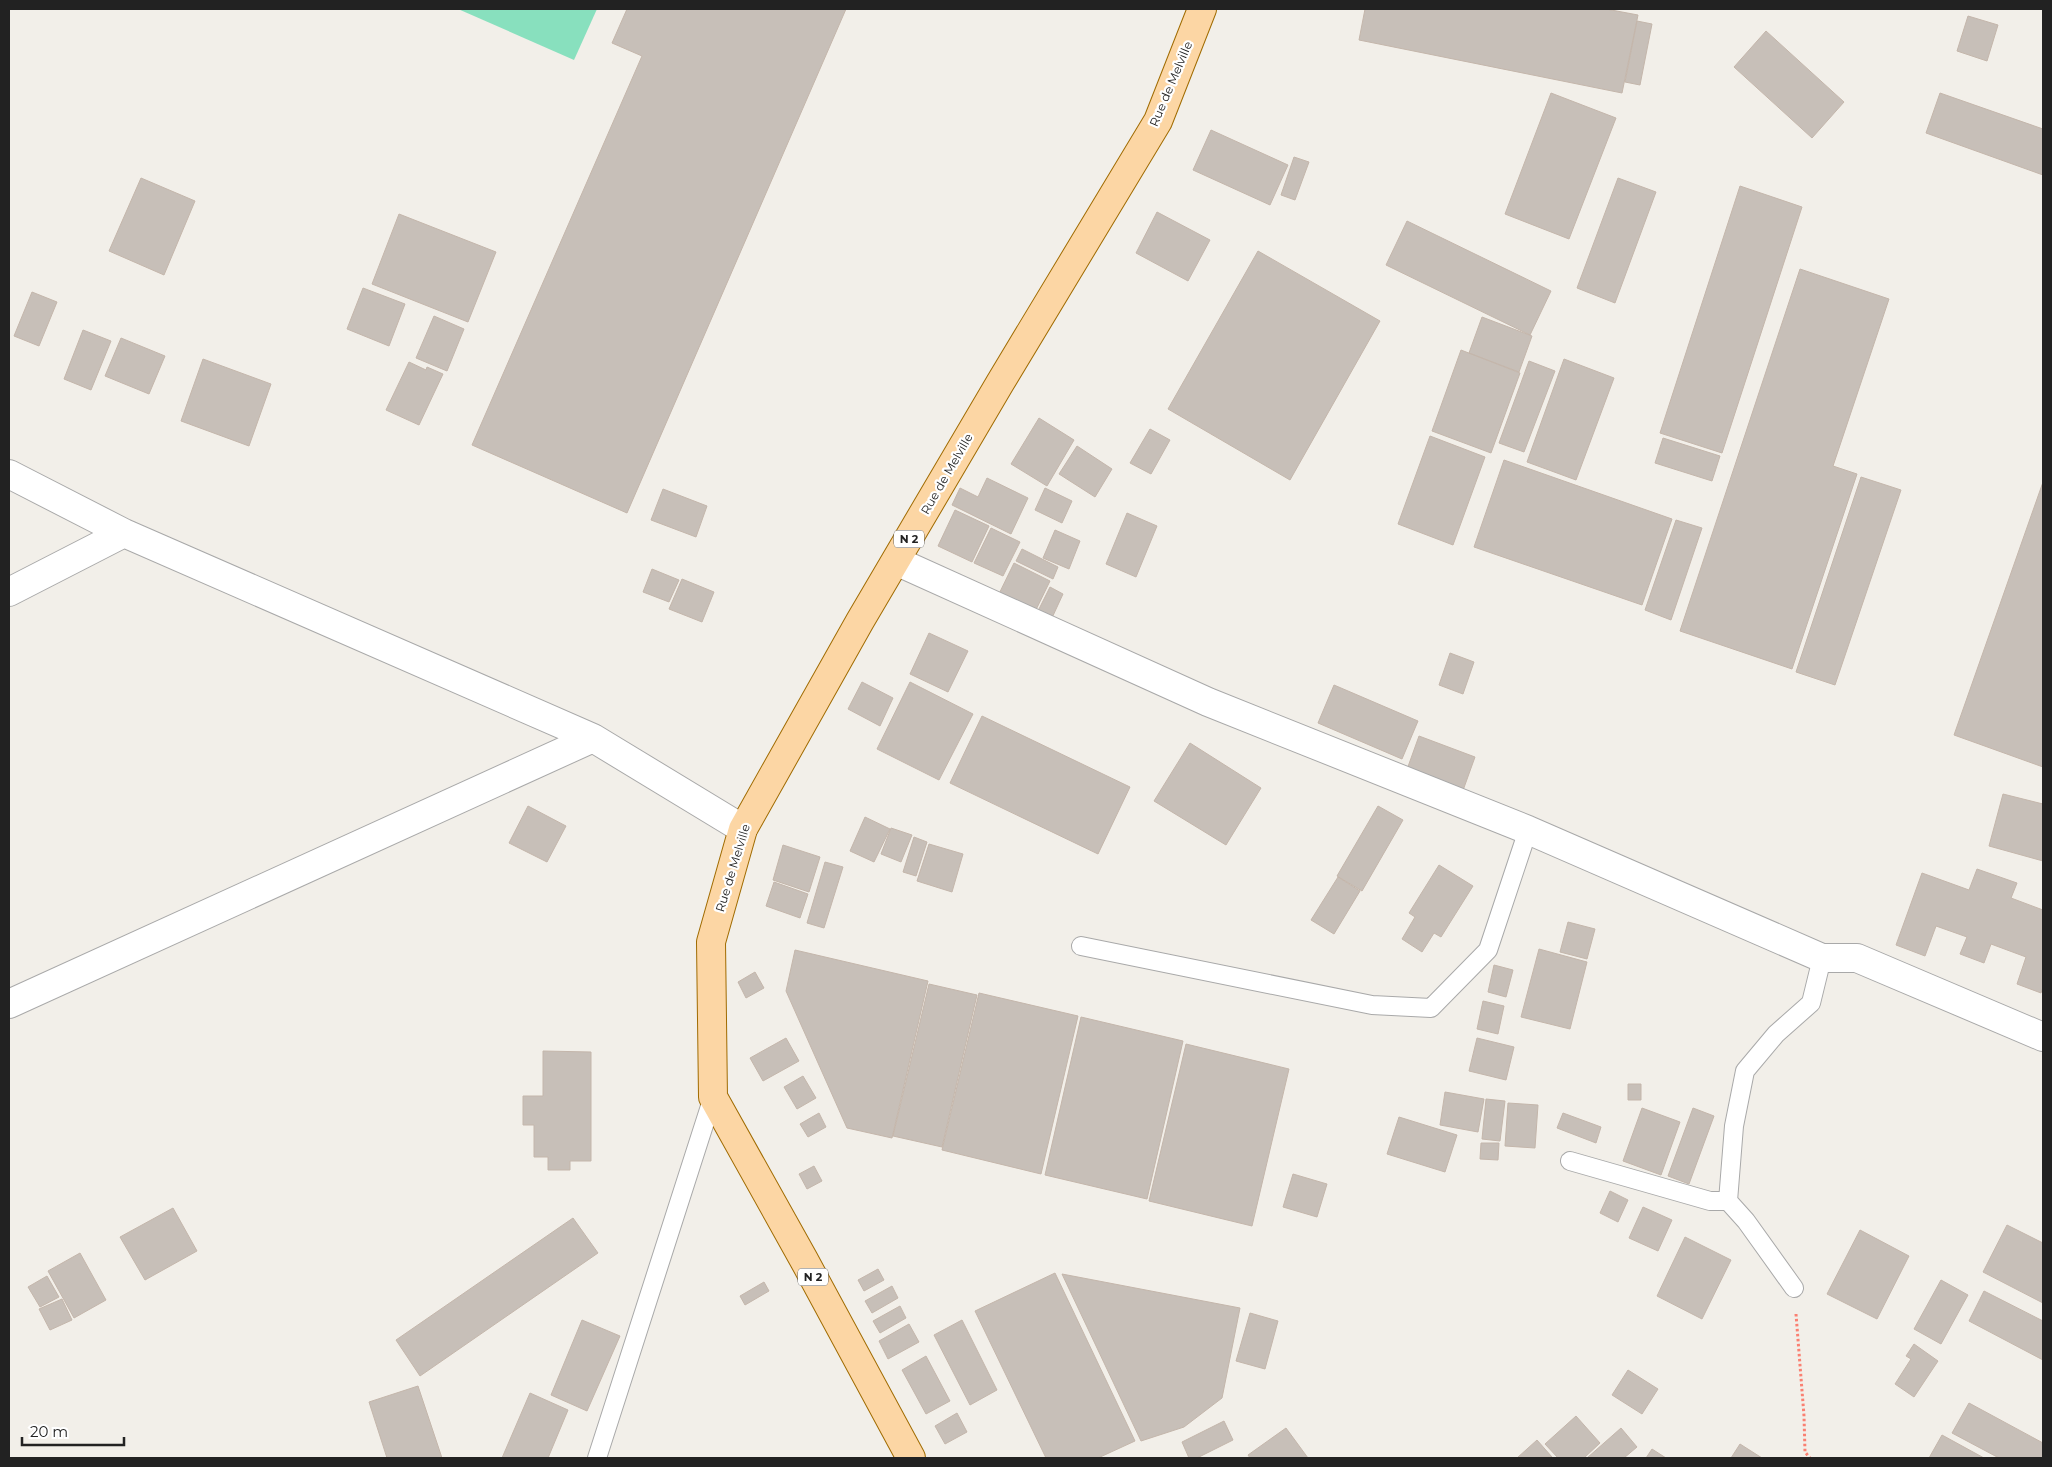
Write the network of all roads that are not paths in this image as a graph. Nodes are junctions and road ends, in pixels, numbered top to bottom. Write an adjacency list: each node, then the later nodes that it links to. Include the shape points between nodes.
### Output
1 (1202, 9): 4 (main road, Rue de Melville / N 2, via 1158,121)
2 (9, 474): 3 (street)
3 (124, 532): 5 (street); 6 (street)
4 (896, 561): 7 (main road, Rue de Melville / N 2); 8 (street, via 1208,702)
5 (9, 592)
6 (593, 738): 7 (street); 11 (street)
7 (743, 829): 13 (main road, Rue de Melville / N 2, via 711,942)
8 (1528, 830): 9 (lane, via 1488,950 1431,1008 1372,1005); 10 (street)
9 (1081, 946)
10 (1822, 958): 12 (street, via 1857,958); 15 (lane, via 1811,1003 1776,1034 1745,1072 1734,1126)
11 (9, 1004)
12 (2043, 1037)
13 (713, 1097): 17 (lane); 18 (main road, N 2)
14 (1570, 1161): 15 (lane, via 1710,1201)
15 (1728, 1201): 16 (lane)
16 (1794, 1288)
17 (597, 1458)
18 (911, 1458)

